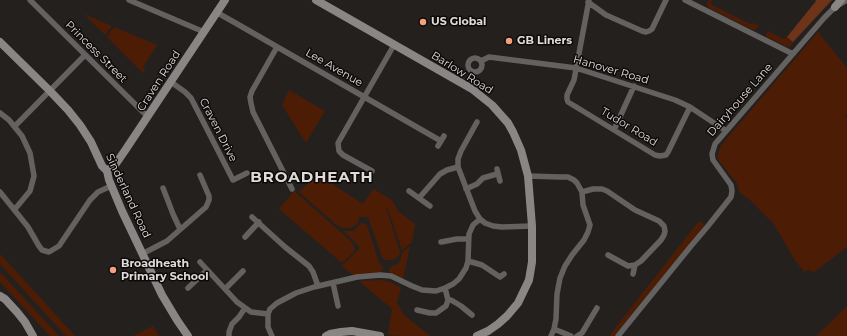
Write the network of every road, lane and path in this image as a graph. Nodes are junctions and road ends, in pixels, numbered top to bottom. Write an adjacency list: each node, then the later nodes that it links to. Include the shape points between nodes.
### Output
1 (30, 0): 16 (street, Princess Street)
2 (129, 0): 11 (street)
3 (225, 0): 10 (street, Craven Road)
4 (316, 0): 13 (street, Barlow Road)
5 (666, 0): 8 (street, via 652,29 646,32 606,15)
6 (685, 0): 15 (street)
7 (847, 0): 9 (street, Dairyhouse Lane)
8 (589, 1): 18 (street)
9 (838, 4): 15 (street, Dairyhouse Lane)
10 (216, 12): 11 (street, Craven Road); 14 (street, Lee Avenue)
11 (204, 32): 19 (street, Craven Road)
12 (0, 42): 21 (street, Sinderland Road)
13 (394, 45): 22 (street); 36 (street, Barlow Road, via 472,89 492,105 514,132)
14 (278, 47): 22 (street, Lee Avenue); 40 (street, via 250,97 253,112)
15 (793, 54): 29 (street, Dairyhouse Lane)
16 (86, 56): 21 (street); 25 (street, Princess Street)
17 (481, 61): 18 (street, Hanover Road, via 489,57)
18 (576, 68): 20 (street, Hanover Road); 28 (street, Tudor Road, via 567,95 568,102)
19 (171, 82): 25 (street, Craven Road); 34 (street, Craven Drive, via 190,98 233,180)
20 (634, 86): 23 (street, Hanover Road); 28 (street)
21 (50, 91): 27 (street); 32 (street, Sinderland Road, via 80,125)
22 (364, 97): 30 (street, Lee Avenue); 33 (street, via 339,141 338,149 343,155)
23 (690, 107): 28 (street, Tudor Road, via 666,155 655,155); 29 (street, Hanover Road)
24 (0, 113): 27 (street)
25 (148, 117): 32 (street, Craven Road, via 115,165)
26 (477, 122): 31 (street, via 460,151)
27 (14, 126): 47 (street, via 30,153 34,176 30,191)
28 (614, 130)
29 (726, 131): 90 (street, Dairyhouse Lane, via 715,144 712,157 731,185 731,197)
30 (441, 141)
31 (458, 167): 41 (street); 45 (street, via 440,174)
32 (107, 171): 38 (street, Sinderland Road)
33 (372, 172)
34 (247, 173)
35 (200, 175): 52 (street, via 209,200 206,207)
36 (528, 176): 44 (street, via 568,177 577,183); 51 (street, Barlow Road)
37 (500, 181): 41 (street, via 497,172)
38 (111, 186): 47 (street, via 98,192 90,200 59,246 49,252 38,246); 56 (street, Sinderland Road)
39 (163, 188): 52 (street)
40 (292, 189)
41 (466, 189): 49 (street)
42 (408, 190): 45 (street)
43 (0, 192): 47 (street)
44 (582, 192): 60 (street, via 593,189 607,190 664,226 665,231 661,240); 78 (street, via 583,205 590,225 584,240 565,266 560,278)
45 (419, 198): 46 (street)
46 (430, 206)
47 (14, 209)
48 (252, 217): 50 (street)
49 (480, 219): 51 (street, via 493,226); 54 (street, via 473,225)
50 (259, 222): 53 (street); 66 (street, via 309,266)
51 (532, 226): 79 (street, Barlow Road, via 529,280 518,303)
52 (180, 229): 56 (street, via 167,241)
53 (245, 238)
54 (468, 239): 55 (street); 58 (street)
55 (441, 242)
56 (142, 254): 81 (street, Sinderland Road)
57 (608, 255): 60 (street, via 628,266)
58 (468, 261): 63 (street, via 482,265 500,277); 68 (street, via 459,279)
59 (200, 262): 61 (street)
60 (635, 265): 64 (street)
61 (207, 270): 67 (street); 69 (street)
62 (243, 271): 69 (street)
63 (504, 274)
64 (633, 274)
65 (333, 282): 66 (street); 68 (street, via 380,275 391,276 422,290 436,291); 72 (street)
66 (318, 286): 76 (street, via 277,303)
67 (188, 288)
68 (445, 288): 71 (street)
69 (225, 289): 73 (street)
70 (2, 299): 80 (street, via 17,312)
71 (448, 300): 75 (street, via 446,306 436,313); 77 (street)
72 (338, 306)
73 (245, 308): 76 (street, via 251,312); 82 (street, via 232,324)
74 (597, 308): 89 (street, via 582,333)
75 (417, 310)
76 (268, 314): 83 (street, via 268,327)
77 (472, 315)
78 (554, 329): 87 (street); 88 (street)
79 (489, 334): 86 (street, Barlow Road)
80 (33, 336)
81 (188, 336)
82 (230, 336)
83 (272, 336)
84 (326, 336): 85 (street, via 341,332)
85 (380, 336)
86 (477, 336)
87 (551, 336)
88 (571, 336)
89 (577, 336)
90 (618, 336)

